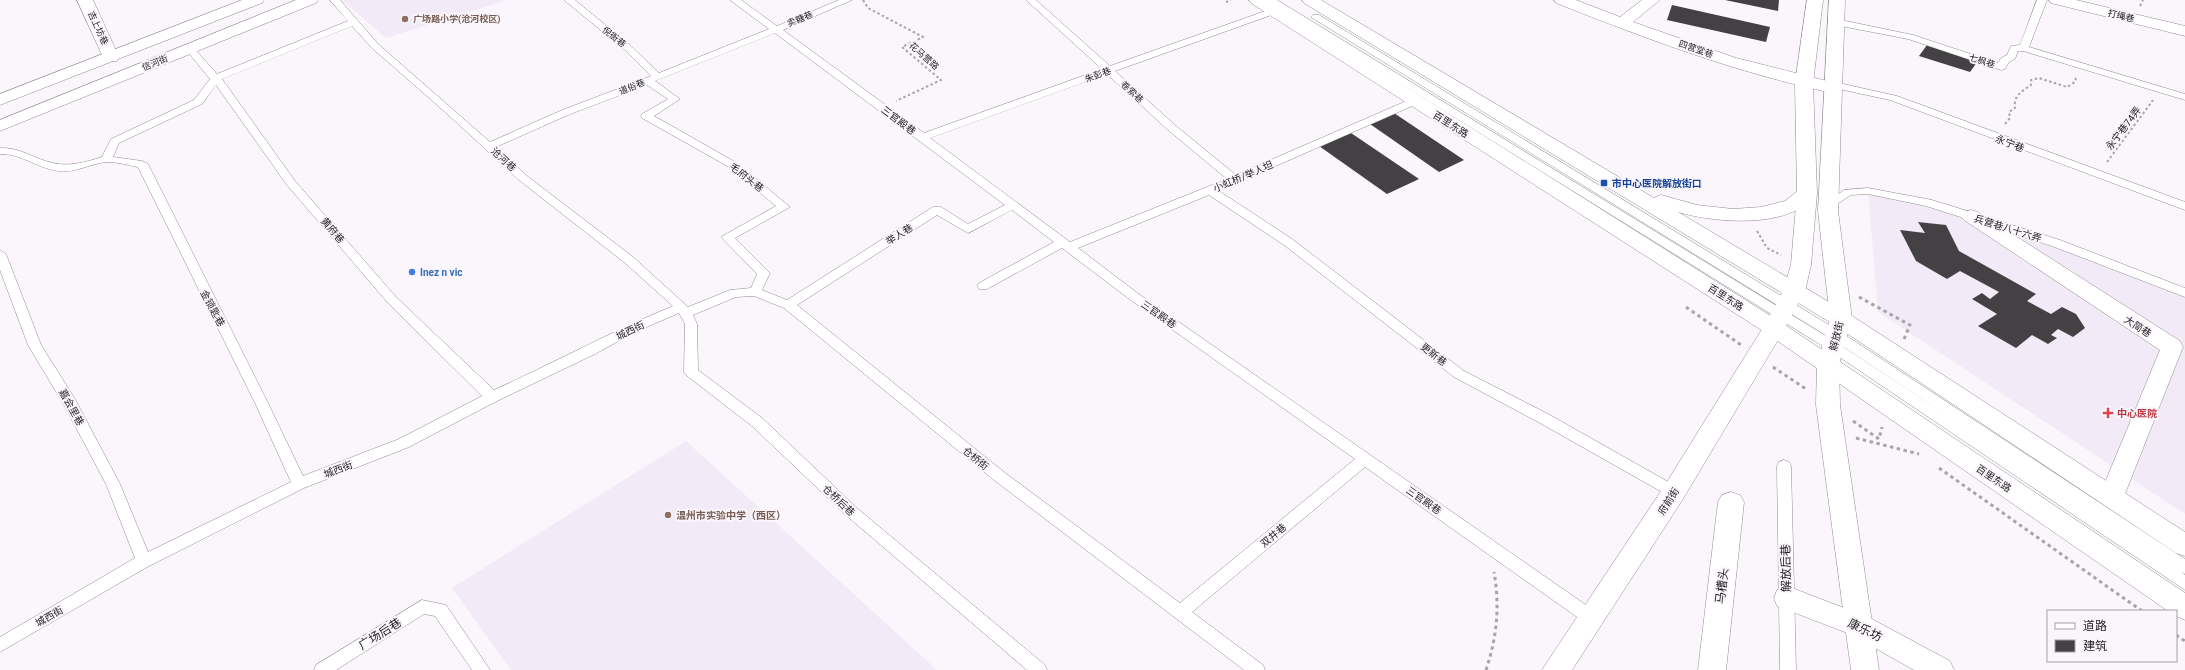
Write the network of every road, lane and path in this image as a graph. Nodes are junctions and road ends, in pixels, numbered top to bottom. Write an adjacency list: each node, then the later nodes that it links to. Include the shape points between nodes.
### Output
1 (85, 0): 27 (main road, 吉上坊巷)
2 (256, 0): 27 (main road)
3 (310, 0): 26 (main road, 信河街)
4 (336, 0): 20 (lane, 沧河巷)
5 (569, 0): 31 (lane, 倪衙巷, via 628,48)
6 (735, 0): 23 (lane, 三官殿巷)
7 (847, 0): 23 (lane, 卖糖巷)
8 (863, 0): 38 (path, 花马营路, via 868,8 923,37 902,47 941,80)
9 (1031, 0): 29 (lane, 卷索巷)
10 (1231, 0): 18 (path)
11 (1310, 0): 49 (main road, 百里东路)
12 (1562, 0): 22 (main road, 四营堂巷)
13 (1652, 0): 22 (main road)
14 (1815, 0): 32 (main road)
15 (1837, 0): 21 (main road, 解放街)
16 (2042, 0): 25 (lane)
17 (2057, 0): 24 (main road, 打绳巷)
18 (1226, 2)
19 (1272, 3): 29 (lane, 朱彭巷); 37 (main road, 百里东路); 61 (lane)
20 (354, 22): 30 (lane); 42 (lane, 沧河巷, via 375,46)
21 (1836, 22): 25 (lane, 七枫巷, via 1910,37 2001,67 2005,60 2012,57 2014,48); 33 (main road, 解放街)
22 (1622, 23): 32 (main road, 四营堂巷, via 1732,62)
23 (776, 29): 31 (lane, 道俗巷); 38 (lane, 三官殿巷)
24 (2185, 31)
25 (2024, 48): 28 (lane)
26 (190, 49): 30 (lane, 黄府巷); 39 (main road, 信河街)
27 (111, 57): 36 (main road)
28 (2079, 65): 34 (lane); 41 (path, via 2075,82 2067,87 2054,85 2039,78 2031,80 2031,85 2018,93 2015,108 2008,112 2010,118 2003,129)
29 (1109, 71): 40 (lane, 朱彭巷); 46 (lane, 卷索巷)
30 (216, 78): 44 (lane, via 198,102 115,141); 63 (lane, 黄府巷, via 291,182 392,300)
31 (653, 79): 42 (lane, 道俗巷, via 564,113); 57 (lane, 毛府头巷, via 675,99 646,116 733,165 784,207 727,237 764,273)
32 (1804, 83): 33 (main road, 四营堂巷); 48 (main road)
33 (1833, 86): 41 (lane, 永宁巷, via 1893,98); 51 (main road, 解放街)
34 (2160, 89): 35 (lane); 45 (path, 永宁巷74弄, via 2151,105)
35 (2185, 97)
36 (0, 100)
37 (1415, 101): 46 (lane, 小虹桥/举人坦); 61 (main road, 百里东路)
38 (884, 108): 40 (lane, 三官殿巷)
39 (0, 126)
40 (922, 137): 50 (lane, 三官殿巷)
41 (2002, 139): 45 (lane, 永宁巷)
42 (489, 146): 60 (lane, 沧河巷, via 523,178 629,260)
43 (0, 151): 44 (lane, via 14,150 42,164 71,169)
44 (106, 159): 69 (lane, 金锁匙巷, via 142,164 206,296 248,374)
45 (2098, 175): 52 (lane, 永宁巷)
46 (1235, 180): 47 (lane, 小虹桥/举人坦)
47 (1210, 190): 54 (lane, 小虹桥/举人坦); 70 (lane, 更新巷, via 1288,242 1459,374)
48 (1807, 193): 49 (main road, via 1792,206 1733,215 1696,211); 61 (main road, via 1800,265)
49 (1637, 195): 61 (main road, 百里东路)
50 (1013, 205): 54 (lane, 三官殿巷); 59 (lane, 举人巷, via 968,230 937,210)
51 (1828, 206): 53 (lane, 兵营巷八十六弄, via 1848,192 1868,191 1928,203); 62 (main road, 解放街)
52 (2185, 206)
53 (1971, 216): 58 (lane, 兵营巷八十六弄, via 2056,242); 71 (main road, 大简巷, via 2172,348)
54 (1066, 245): 56 (lane, 小虹桥/举人坦); 65 (lane, 三官殿巷, via 1136,298)
55 (0, 254): 75 (lane, 嘉会里巷, via 35,345 70,403 113,484)
56 (983, 286)
57 (755, 292): 59 (lane, 仓桥街); 60 (lane, 仓桥街, via 734,293)
58 (2185, 293)
59 (788, 305): 81 (lane, 仓桥街, via 999,476)
60 (684, 310): 63 (lane, 城西街, via 630,329 590,351); 87 (lane, 仓桥后巷, via 691,324 691,372 757,422 853,513)
61 (1784, 310): 62 (main road, 百里东路); 62 (main road, 百里东路); 70 (main road, 府前街)
62 (1835, 342): 64 (main road, 解放街, via 1828,405); 71 (main road, 百里东路); 76 (lane); 77 (lane); 79 (main road, 百里东路)
63 (492, 397): 69 (lane, 城西街, via 404,443)
64 (1832, 432): 66 (path, via 1918,453); 83 (main road, 解放街)
65 (1365, 458): 74 (lane, 三官殿巷); 81 (lane, 双井巷)
66 (1924, 458)
67 (1784, 466): 78 (lane, 解放后巷)
68 (1937, 467): 80 (path)
69 (299, 484): 75 (lane, 城西街)
70 (1674, 492): 82 (main road, 府前街)
71 (2112, 497): 73 (main road, 百里东路)
72 (1731, 502): 91 (main road, 马槽头)
73 (2185, 545)
74 (1489, 546): 82 (lane, 三官殿巷); 89 (path, via 1498,593 1495,646)
75 (144, 561): 84 (lane, 城西街)
76 (2185, 567)
77 (2185, 583)
78 (1787, 598): 83 (main road, 康乐坊); 92 (lane, 解放后巷)
79 (2185, 608)
80 (2141, 610)
81 (1181, 612): 88 (lane, 仓桥街)
82 (1590, 617): 90 (main road, 府前街)
83 (1860, 626): 93 (main road, 解放街); 94 (main road, 康乐坊)
84 (0, 645)
85 (322, 670): 86 (lane, 广场后巷, via 422,607 440,610)
86 (482, 670)
87 (1039, 670)
88 (1257, 670)
89 (1486, 670)
90 (1556, 670)
91 (1712, 670)
92 (1788, 670)
93 (1865, 670)
94 (1940, 670)

